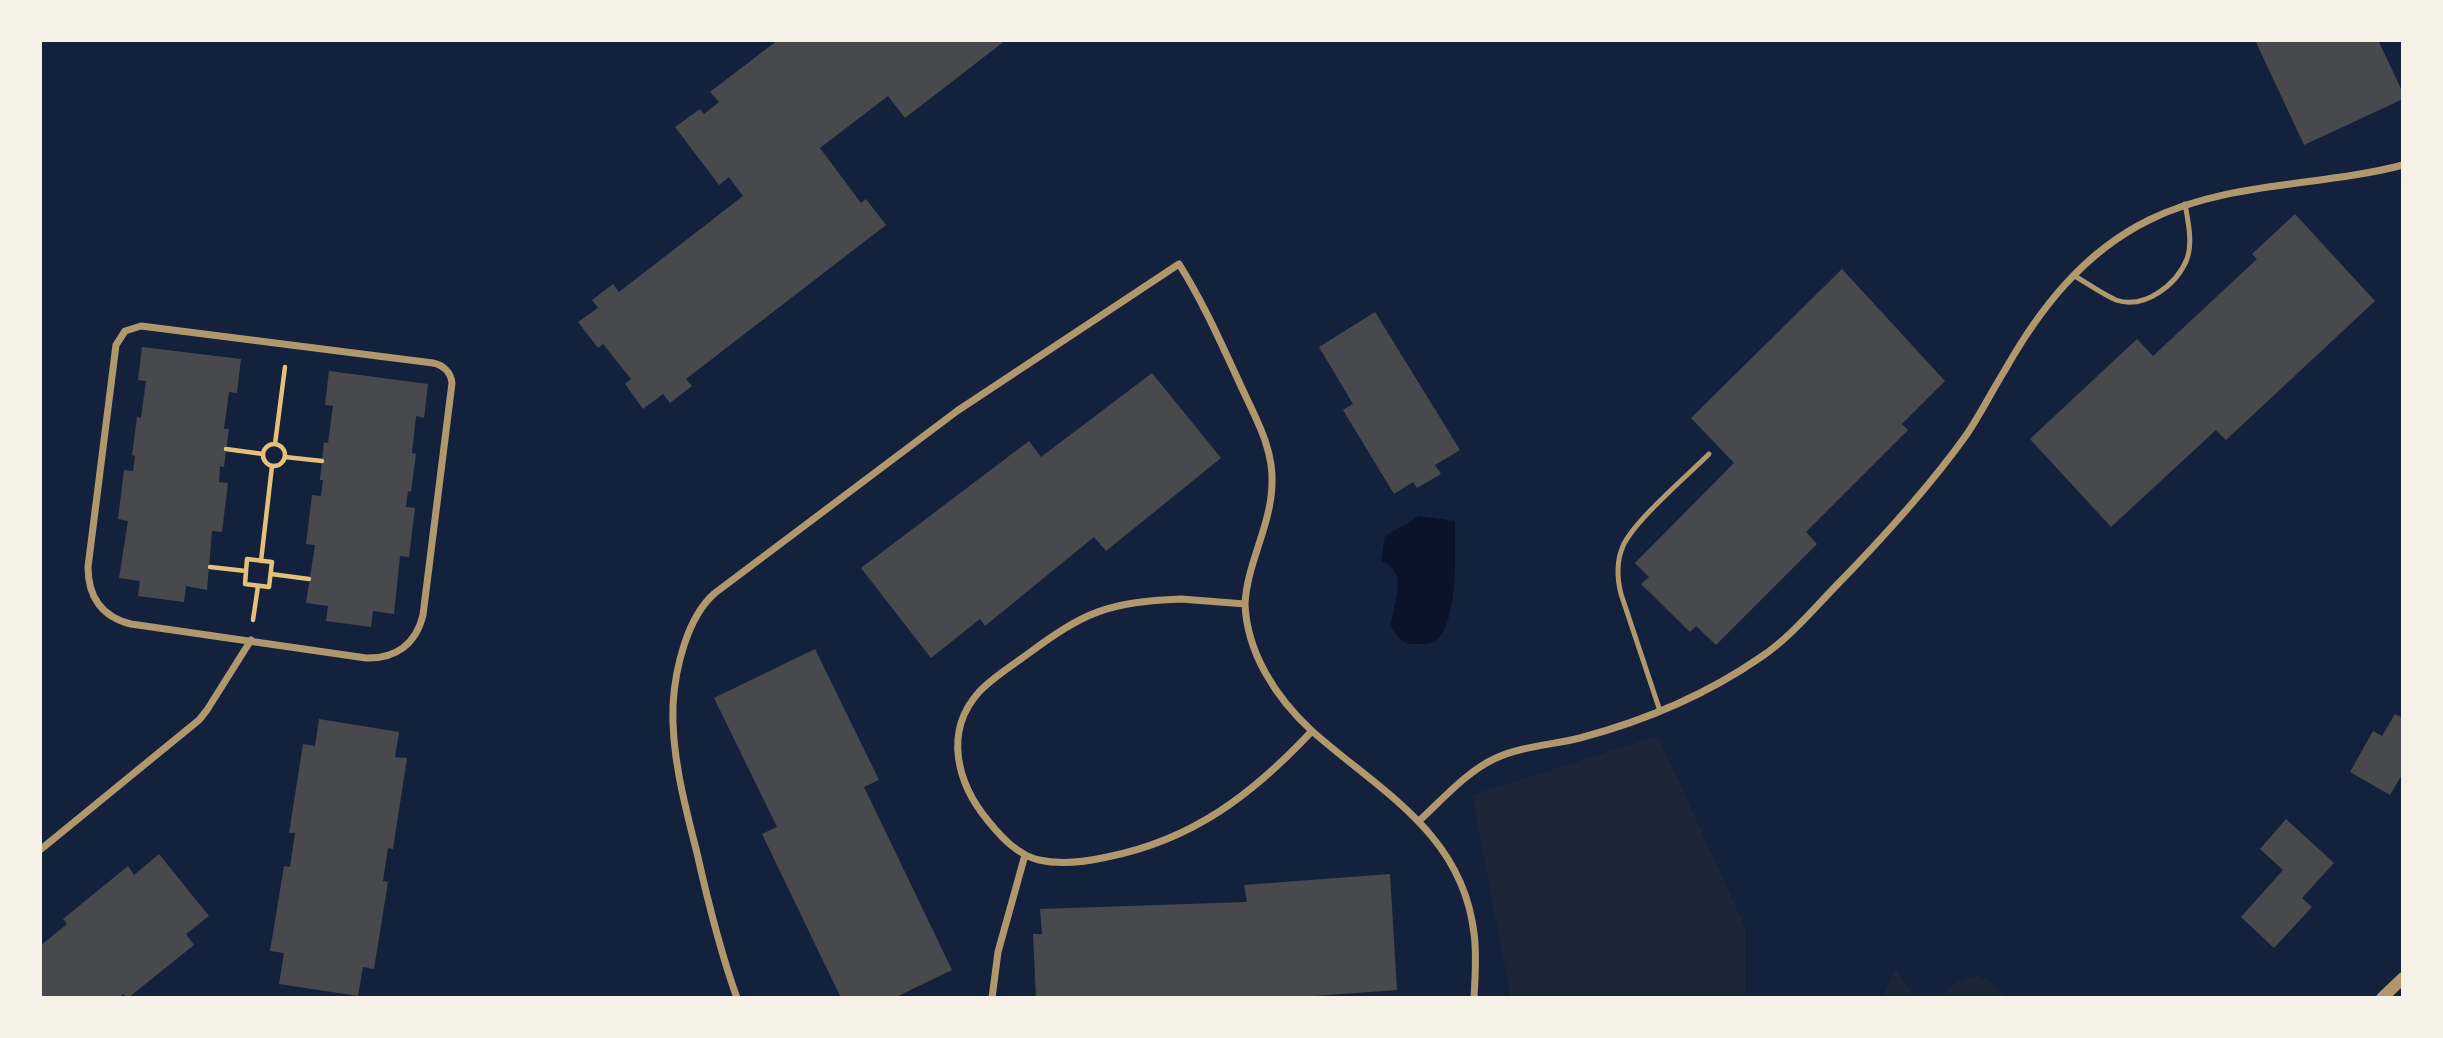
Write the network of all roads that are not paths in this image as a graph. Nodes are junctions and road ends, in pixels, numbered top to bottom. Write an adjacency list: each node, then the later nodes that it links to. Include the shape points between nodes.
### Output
1 (2403, 165): 2 (street)
2 (2185, 204): 3 (street, via 2121,236); 3 (lane, via 2190,229 2187,258 2170,285 2144,300 2118,301)
3 (2073, 275): 7 (street, via 2029,330 1968,433 1864,557 1762,656)
4 (1709, 454): 7 (lane, via 1629,535 1619,558 1621,594)
5 (1244, 604): 8 (street, via 1248,634 1266,675); 11 (street, via 1181,599 1103,608 1054,634 979,692 960,730 960,772 983,814); 13 (street, via 1272,492 1271,463 1210,318 1180,264 928,432 715,593 696,614 676,683 675,739 688,817)
6 (251, 640): 6 (street, via 376,658 411,642 423,615 450,375 437,364 129,328 116,345 88,568 92,596 104,612 121,622); 10 (street, via 199,720)
7 (1660, 711): 9 (street, via 1607,731 1492,760)
8 (1312, 731): 9 (street); 11 (street, via 1244,796 1190,830 1093,860 1057,862)
9 (1419, 821): 15 (street, via 1448,855 1467,897 1475,947)
10 (40, 850)
11 (1025, 855): 14 (street, via 998,952)
12 (2403, 978): 16 (street)
13 (737, 998)
14 (992, 998)
15 (1474, 998)
16 (2382, 998)

